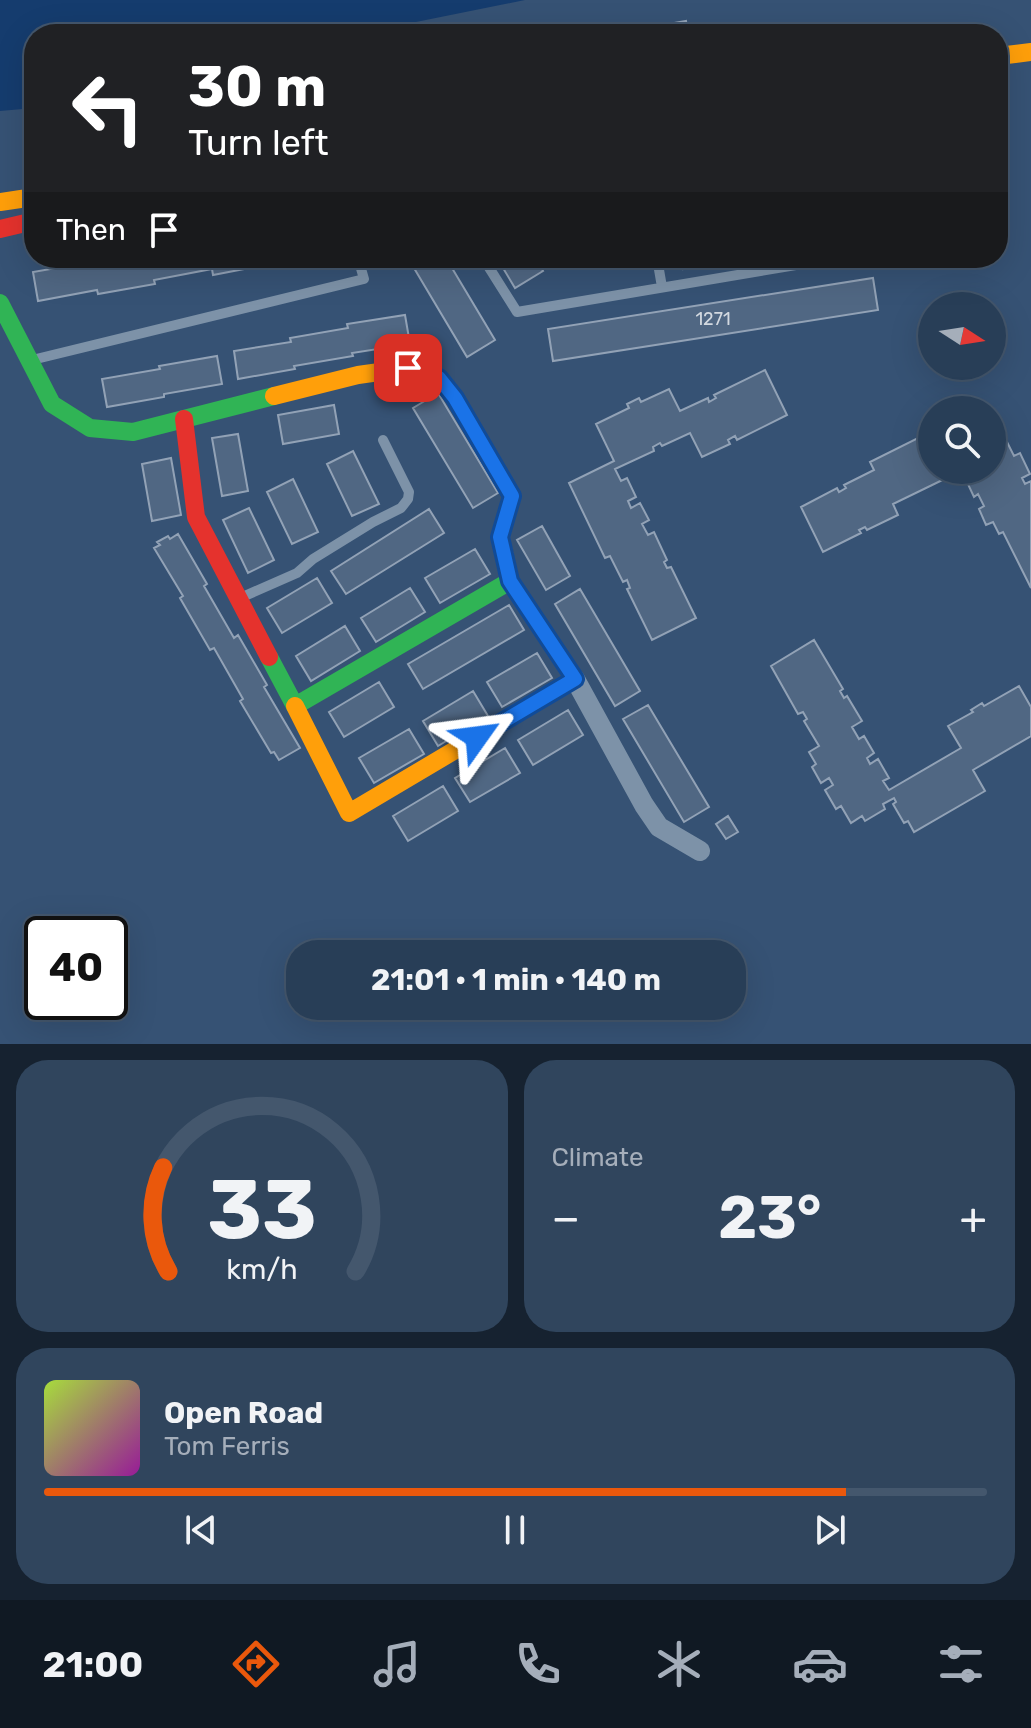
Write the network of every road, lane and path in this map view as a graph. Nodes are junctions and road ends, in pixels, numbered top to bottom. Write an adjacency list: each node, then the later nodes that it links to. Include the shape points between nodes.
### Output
1 (1031, 52): 2 (street)
2 (1008, 55)
3 (24, 198): 4 (street)
4 (0, 202)
5 (24, 223): 6 (street)
6 (0, 229)
7 (361, 268): 13 (lane, via 364,279)
8 (489, 268): 11 (lane, via 517,312)
9 (659, 268): 11 (lane)
10 (777, 268): 11 (lane)
11 (662, 287)
12 (0, 303): 13 (street)
13 (30, 361): 14 (street, via 52,404 90,428 133,432)
14 (184, 419): 16 (street, via 358,375 408,368 439,378 512,496 500,537); 17 (street, via 196,517)
15 (383, 440): 17 (lane, via 409,492 401,508 297,573)
16 (510, 581): 18 (street); 19 (street)
17 (239, 599): 19 (street)
18 (575, 679): 19 (street, via 349,813); 20 (street, via 659,827)
19 (295, 706)
20 (700, 851)

